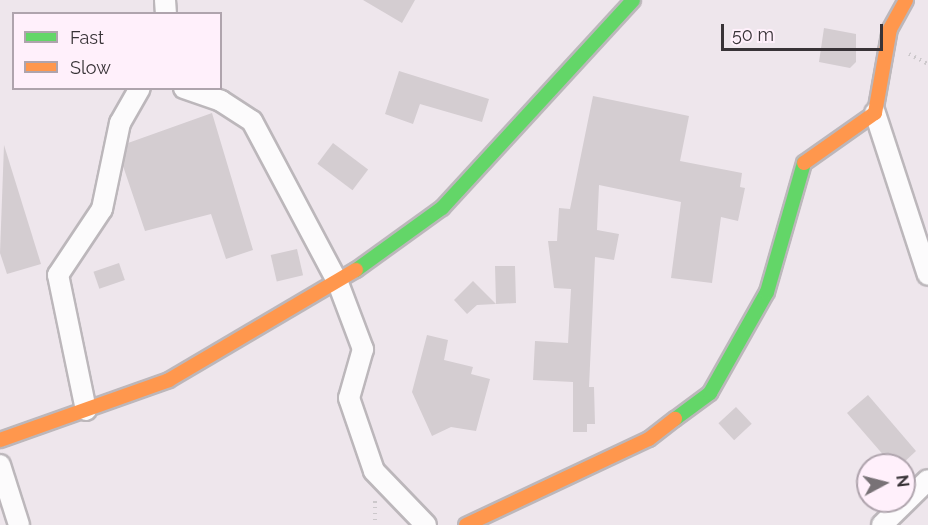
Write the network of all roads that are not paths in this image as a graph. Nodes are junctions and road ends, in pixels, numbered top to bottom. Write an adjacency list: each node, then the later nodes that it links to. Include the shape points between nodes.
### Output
1 (633, 0): 7 (street, via 442,208)
2 (906, 0): 5 (street, via 890,29)
3 (139, 90): 8 (street, via 120,123 102,209 58,275)
4 (190, 90): 7 (street, via 220,101 252,121)
5 (876, 113): 6 (street); 14 (street, via 802,164 767,292 710,393 650,439)
6 (928, 275)
7 (338, 283): 8 (street, via 169,380); 13 (street, via 363,349 349,398 374,471)
8 (86, 410): 9 (street)
9 (0, 440)
10 (0, 465): 12 (street)
11 (928, 480): 15 (street)
12 (20, 525)
13 (426, 525)
14 (466, 525)
15 (882, 525)

